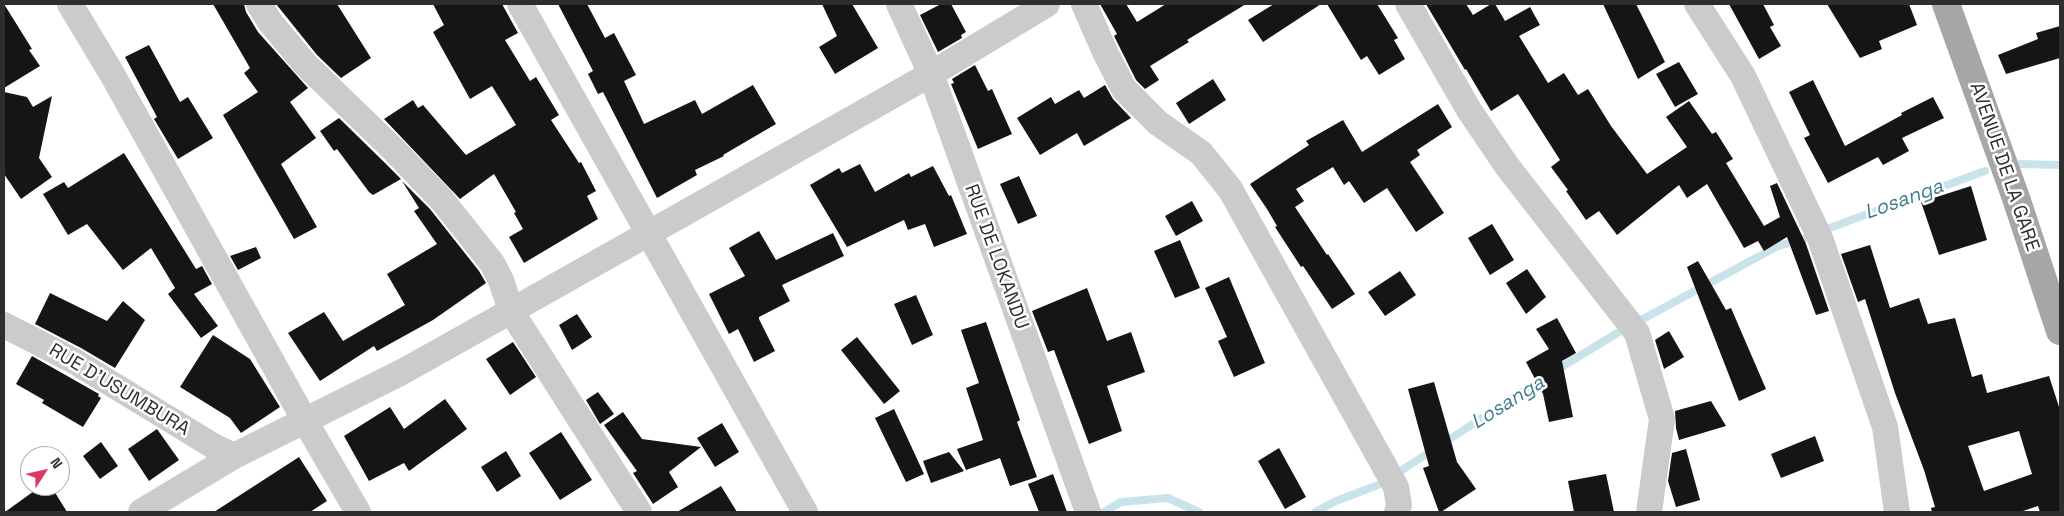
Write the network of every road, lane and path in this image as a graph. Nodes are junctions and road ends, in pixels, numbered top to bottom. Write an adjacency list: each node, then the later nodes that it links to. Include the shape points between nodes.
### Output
1 (70, 4): 15 (street)
2 (259, 4): 12 (street, via 306,65 441,199 492,263)
3 (520, 4): 11 (street)
4 (898, 4): 10 (street, RUE DE LOKANDU)
5 (1047, 4): 10 (street)
6 (1084, 4): 22 (street, via 1124,89 1158,123 1201,153 1230,189 1396,486)
7 (1408, 4): 23 (street, via 1469,110 1507,166 1637,333 1662,419)
8 (1697, 4): 24 (street, via 1743,76 1820,238 1885,427)
9 (1946, 4): 14 (main road, AVENUE DE LA GARE)
10 (931, 74): 11 (street); 21 (street, RUE DE LOKANDU)
11 (647, 234): 12 (street); 20 (street)
12 (511, 311): 15 (street); 19 (street)
13 (4, 325): 16 (street, RUE D'USUMBURA, via 74,360)
14 (2060, 331)
15 (305, 421): 16 (street); 18 (street)
16 (234, 456): 17 (street)
17 (141, 512)
18 (358, 512)
19 (639, 512)
20 (805, 512)
21 (1088, 512)
22 (1397, 512)
23 (1649, 512)
24 (1897, 512)

